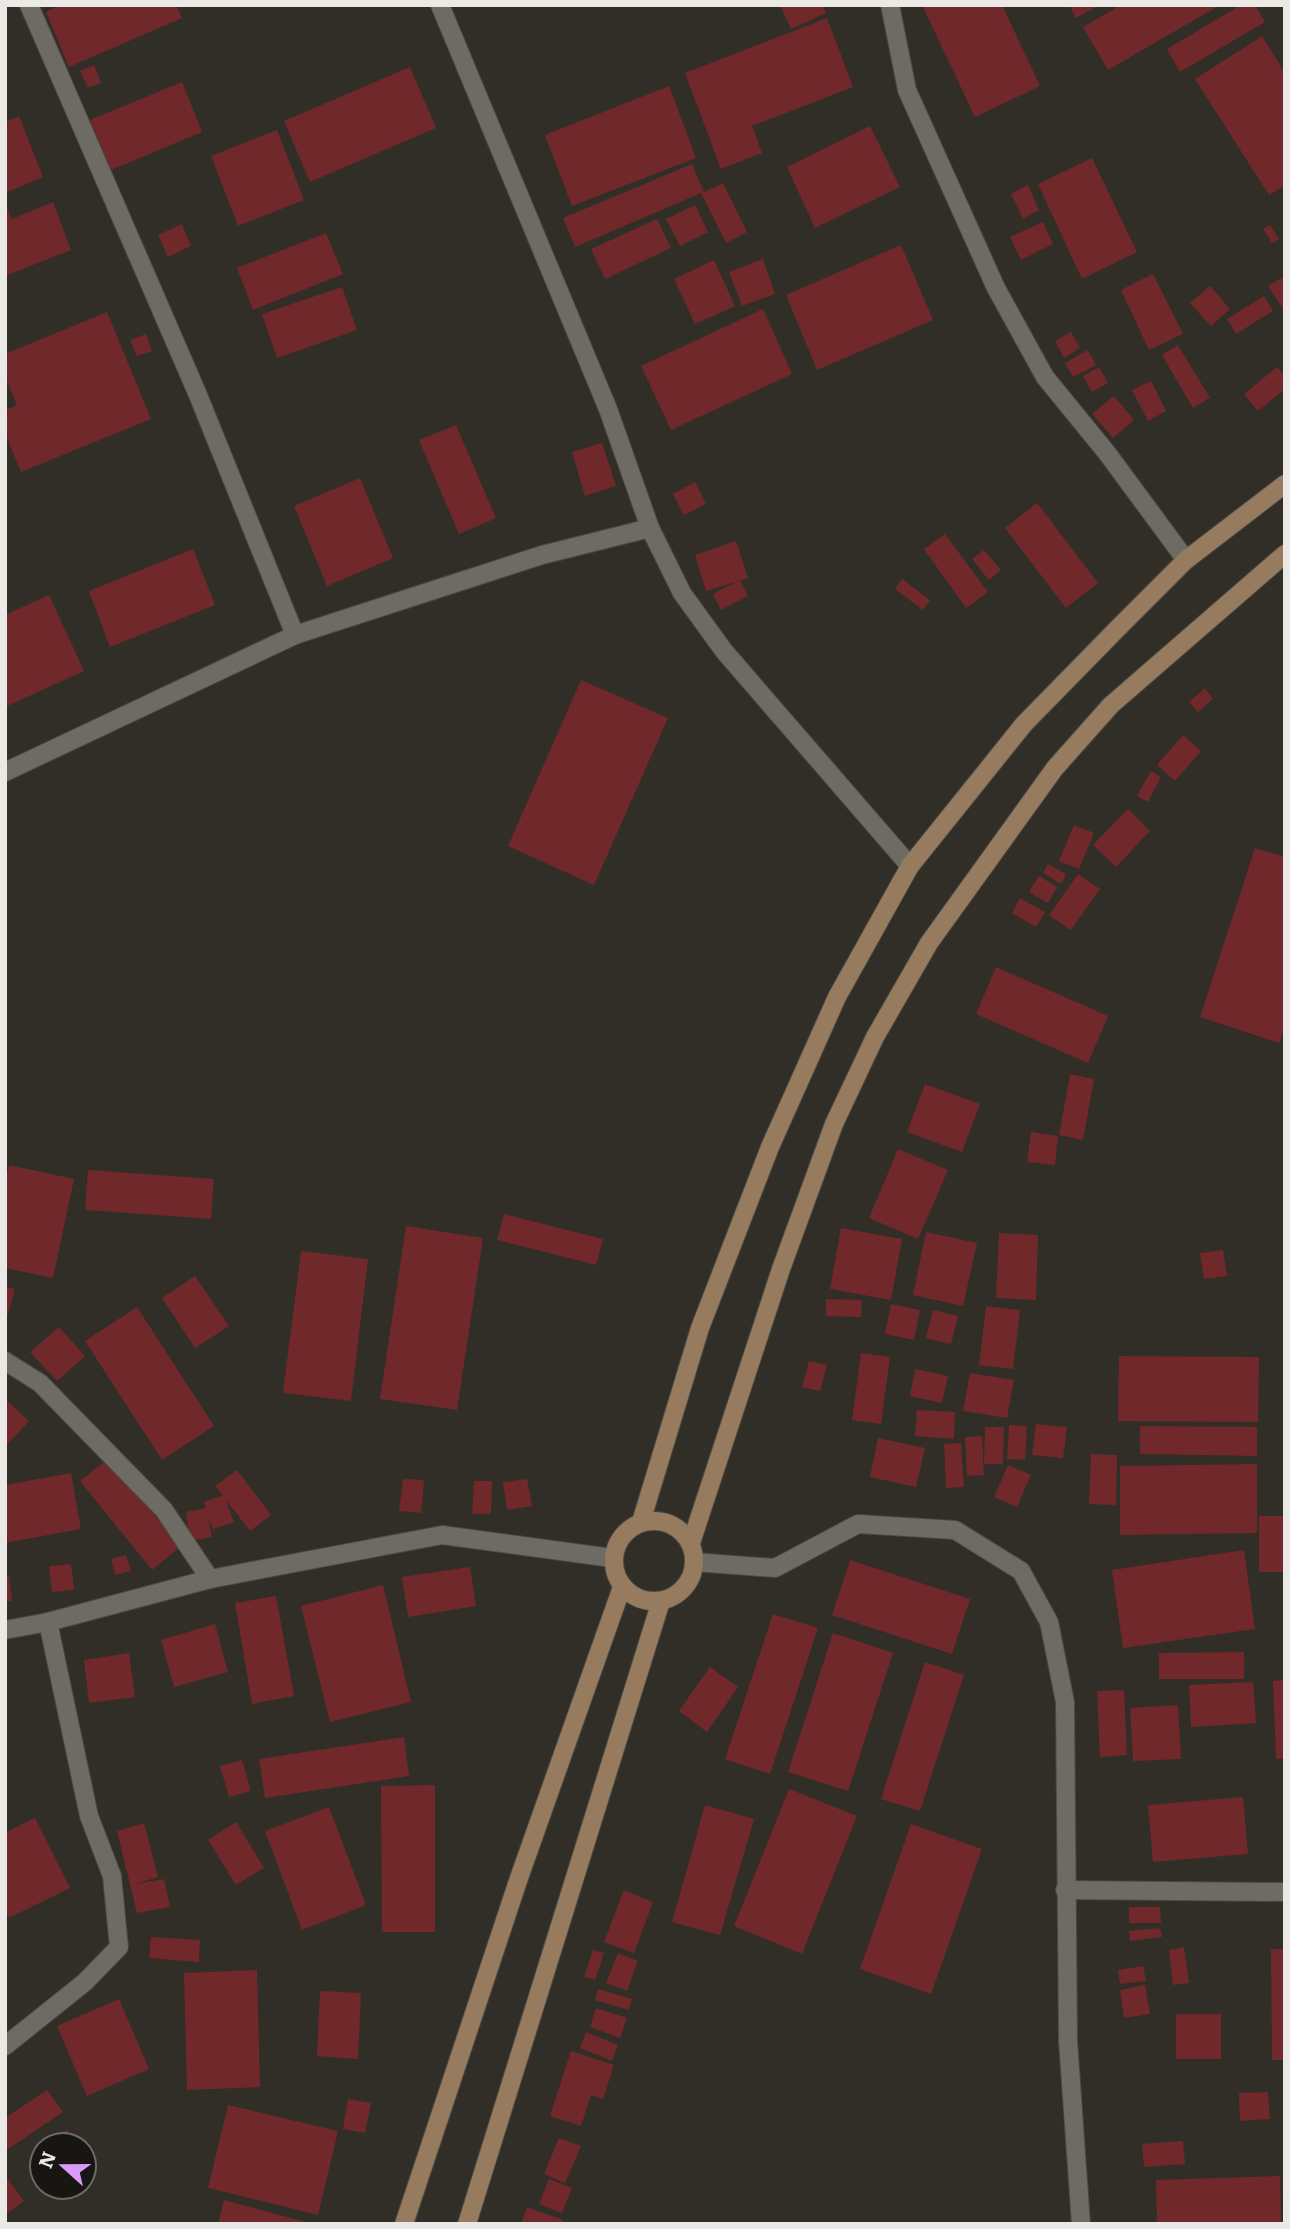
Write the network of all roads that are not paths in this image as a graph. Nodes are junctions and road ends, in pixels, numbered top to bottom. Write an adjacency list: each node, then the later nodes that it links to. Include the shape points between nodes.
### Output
1 (29, 5): 8 (street, via 198,395)
2 (440, 5): 5 (street, via 608,409)
3 (890, 5): 7 (street, via 907,90 996,288 1045,377)
4 (1285, 484): 7 (main road)
5 (650, 528): 8 (street, via 542,555); 10 (street, via 682,593 724,651)
6 (1285, 554): 13 (main road, via 1111,705 1055,768 929,943 875,1037 834,1124)
7 (1186, 559): 10 (main road, via 1024,724)
8 (295, 635): 9 (street)
9 (5, 772)
10 (910, 866): 12 (main road, via 837,998 770,1147 700,1328)
11 (5, 1361): 16 (street, via 40,1383 164,1510)
12 (641, 1522): 13 (main road, via 660,1521 678,1528); 14 (main road, via 625,1533)
13 (691, 1543): 15 (main road)
14 (612, 1558): 16 (street, via 442,1535); 17 (main road)
15 (694, 1562): 18 (main road, via 690,1580 677,1594); 21 (street, via 775,1568 858,1524 955,1531 1021,1571 1049,1622 1065,1702)
16 (210, 1579): 19 (street)
17 (622, 1587): 18 (main road, via 639,1599); 24 (main road, via 514,1891)
18 (660, 1601): 25 (main road)
19 (48, 1622): 20 (street); 23 (street, via 89,1816 111,1877 119,1947 85,1982)
20 (5, 1630)
21 (1065, 1890): 22 (street); 26 (street, via 1068,2041)
22 (1285, 1892)
23 (5, 2046)
24 (404, 2224)
25 (467, 2224)
26 (1081, 2224)

